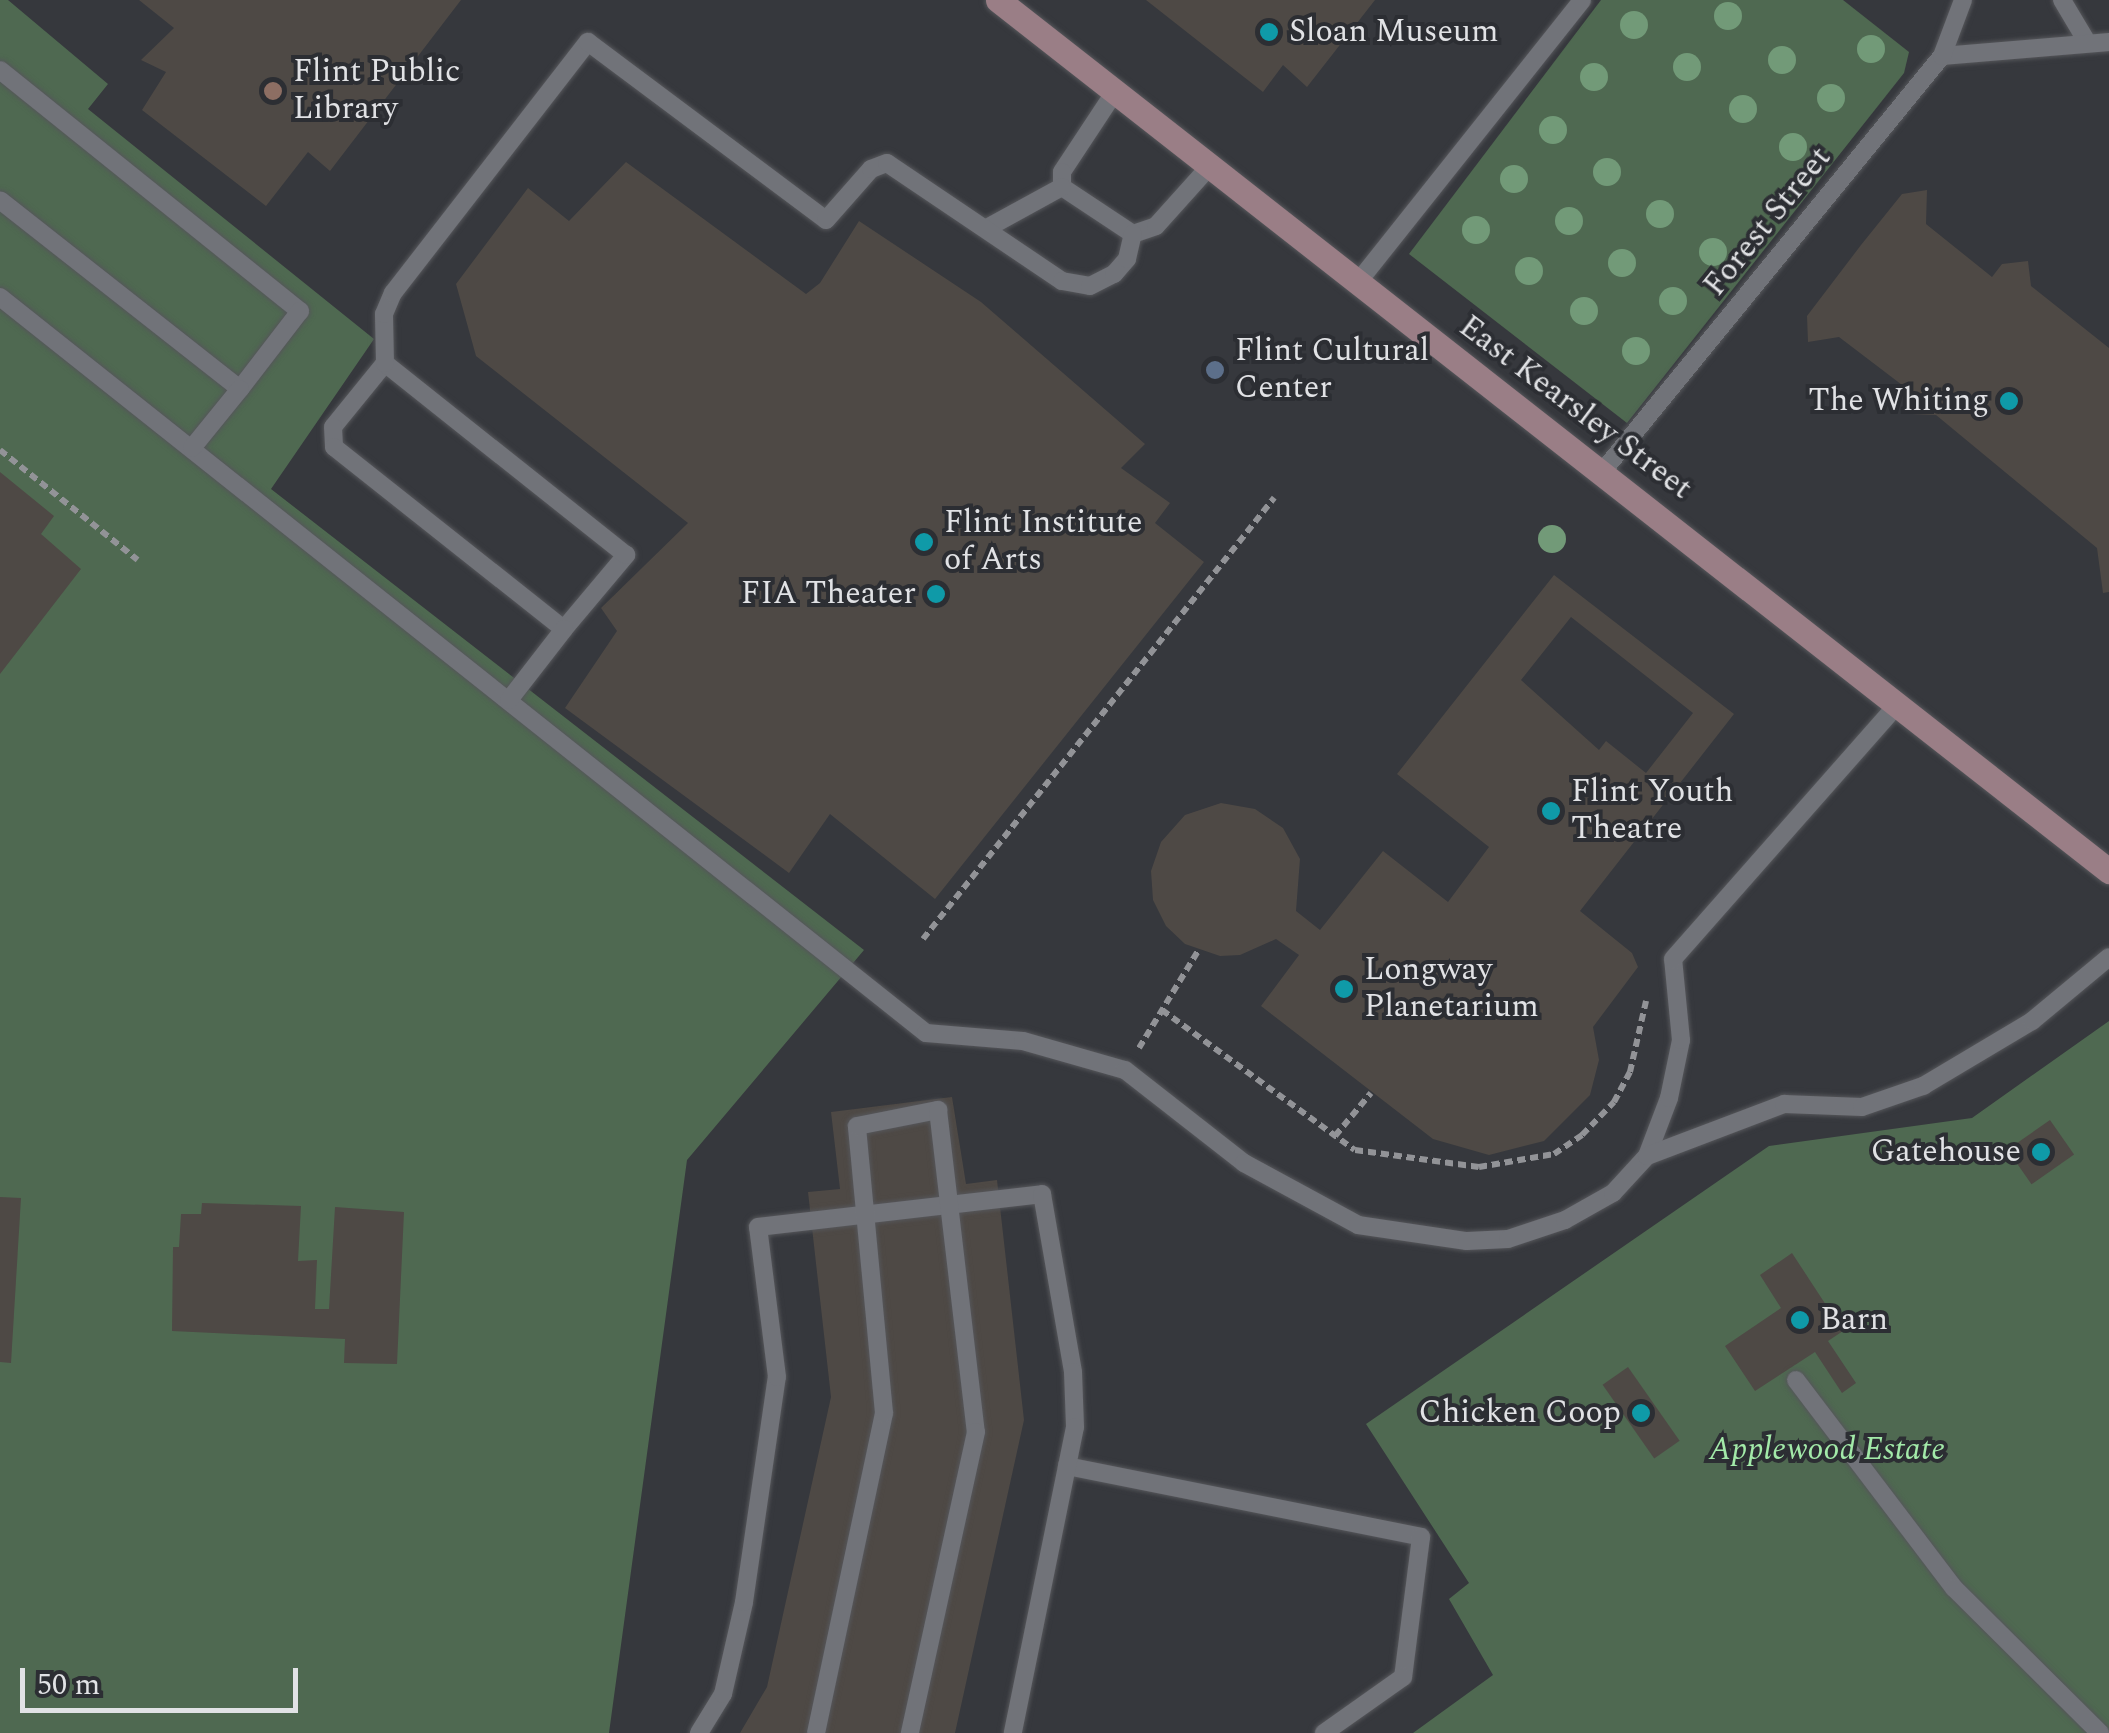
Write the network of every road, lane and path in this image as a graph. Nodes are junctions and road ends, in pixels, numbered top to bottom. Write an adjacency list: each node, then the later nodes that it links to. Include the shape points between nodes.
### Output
1 (998, 0): 9 (street, East Kearsley Street)
2 (1582, 0): 15 (lane)
3 (1964, 0): 7 (lane, Forest Street)
4 (2062, 0): 5 (lane)
5 (2087, 42): 6 (lane); 7 (lane)
6 (2109, 42)
7 (1942, 56): 21 (lane, Forest Street)
8 (0, 70): 18 (lane, via 300,311)
9 (1116, 90): 10 (street, East Kearsley Street); 11 (lane, via 1062,172)
10 (1210, 166): 14 (lane, via 1156,226); 15 (street, East Kearsley Street)
11 (1062, 187): 13 (lane); 14 (lane)
12 (0, 200): 18 (lane)
13 (987, 228): 14 (lane, via 1062,281 1090,286 1127,259); 17 (lane, via 888,163 870,169 826,220 588,42 393,293 384,314)
14 (1133, 234)
15 (1358, 282): 21 (street, East Kearsley Street)
16 (0, 296): 19 (lane)
17 (385, 363): 24 (lane, via 334,427 334,446); 24 (lane, via 626,555)
18 (240, 390): 19 (lane)
19 (192, 448): 25 (lane)
20 (0, 450): 23 (path)
21 (1603, 471): 26 (street, East Kearsley Street)
22 (1274, 498): 28 (path)
23 (138, 560)
24 (564, 629): 25 (lane)
25 (509, 700): 33 (lane, via 926,1034 1023,1041)
26 (1899, 703): 27 (street, East Kearsley Street); 36 (lane, via 1673,960 1681,1040)
27 (2109, 870)
28 (923, 939)
29 (1198, 951): 32 (path)
30 (2109, 957): 36 (lane, via 2032,1021 1923,1086 1862,1106 1784,1104)
31 (1646, 1001): 35 (path, via 1630,1072 1614,1102 1554,1154 1479,1167 1414,1163 1355,1150)
32 (1162, 1010): 33 (path); 35 (path)
33 (1125, 1070): 36 (lane, via 1244,1164 1358,1226 1467,1241 1508,1239 1564,1220 1612,1193)
34 (1372, 1093): 35 (path)
35 (1335, 1136)
36 (1647, 1156)
37 (952, 1205): 38 (lane); 38 (lane, via 938,1110 857,1126); 40 (lane, via 1042,1194 1074,1372 1075,1427); 43 (lane, via 976,1432)
38 (865, 1215): 41 (lane, via 758,1227 777,1377 740,1620 723,1694); 42 (lane, via 884,1413)
39 (1796, 1380): 46 (lane, via 1954,1588)
40 (1067, 1466): 44 (lane); 45 (lane, via 1420,1538 1404,1677)
41 (699, 1733)
42 (816, 1733)
43 (910, 1733)
44 (1013, 1733)
45 (1324, 1733)
46 (2100, 1733)

